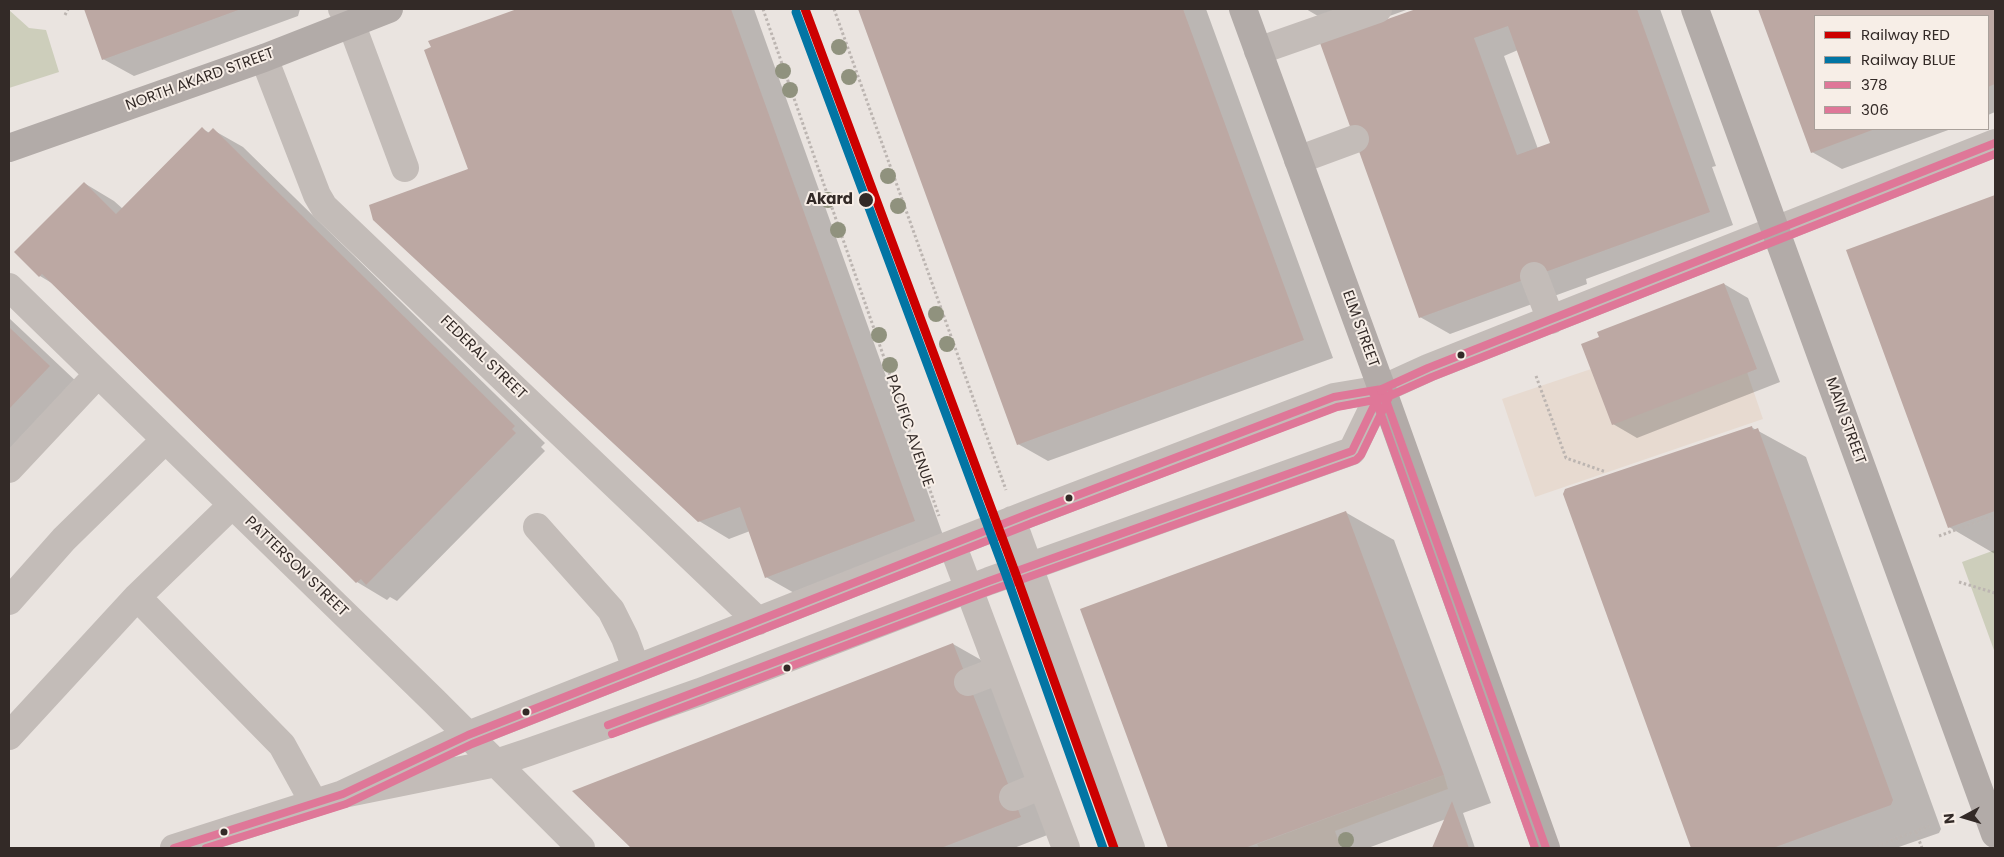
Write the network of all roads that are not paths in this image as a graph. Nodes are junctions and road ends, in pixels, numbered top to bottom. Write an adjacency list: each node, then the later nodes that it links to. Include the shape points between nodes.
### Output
1 (389, 9): 5 (main road, NORTH AKARD STREET)
2 (1243, 9): 6 (main road, ELM STREET)
3 (1378, 9): 6 (street)
4 (1695, 9): 13 (main road, MAIN STREET)
5 (346, 16): 7 (main road, NORTH AKARD STREET); 12 (street)
6 (1258, 51): 11 (main road, ELM STREET)
7 (264, 58): 10 (main road, NORTH AKARD STREET); 29 (street, FEDERAL STREET, via 324,207)
8 (1355, 140): 11 (street)
9 (1995, 143): 13 (street)
10 (9, 148)
11 (1298, 160): 18 (main road, ELM STREET)
12 (405, 168)
13 (1776, 230): 16 (street); 40 (main road, MAIN STREET)
14 (1534, 276): 16 (street)
15 (9, 287): 17 (street, PATTERSON STREET)
16 (1551, 320): 18 (street)
17 (98, 374): 19 (street, PATTERSON STREET); 20 (street)
18 (1382, 389): 22 (street, via 1334,397); 25 (street, via 1352,451); 45 (main road, ELM STREET)
19 (165, 440): 21 (street, PATTERSON STREET); 28 (street, via 64,539)
20 (9, 469)
21 (232, 505): 27 (street); 33 (street, PATTERSON STREET)
22 (1012, 520): 24 (street); 25 (street)
23 (537, 527): 30 (street, via 611,610)
24 (952, 544): 26 (street); 29 (street)
25 (1028, 567): 26 (street); 44 (street)
26 (969, 589): 31 (street); 35 (street, via 700,692)
27 (137, 598): 34 (street); 39 (street, via 282,745)
28 (9, 601)
29 (758, 621): 30 (street)
30 (636, 668): 33 (street)
31 (999, 670): 32 (street); 36 (street)
32 (968, 682)
33 (468, 735): 35 (street, PATTERSON STREET); 37 (street)
34 (9, 736)
35 (496, 763): 37 (street); 42 (street, PATTERSON STREET)
36 (1042, 785): 38 (street); 43 (street)
37 (343, 794): 39 (street)
38 (1013, 797)
39 (314, 803): 41 (street)
40 (1995, 834)
41 (174, 848)
42 (581, 848)
43 (1066, 848)
44 (1131, 848)
45 (1546, 848)

